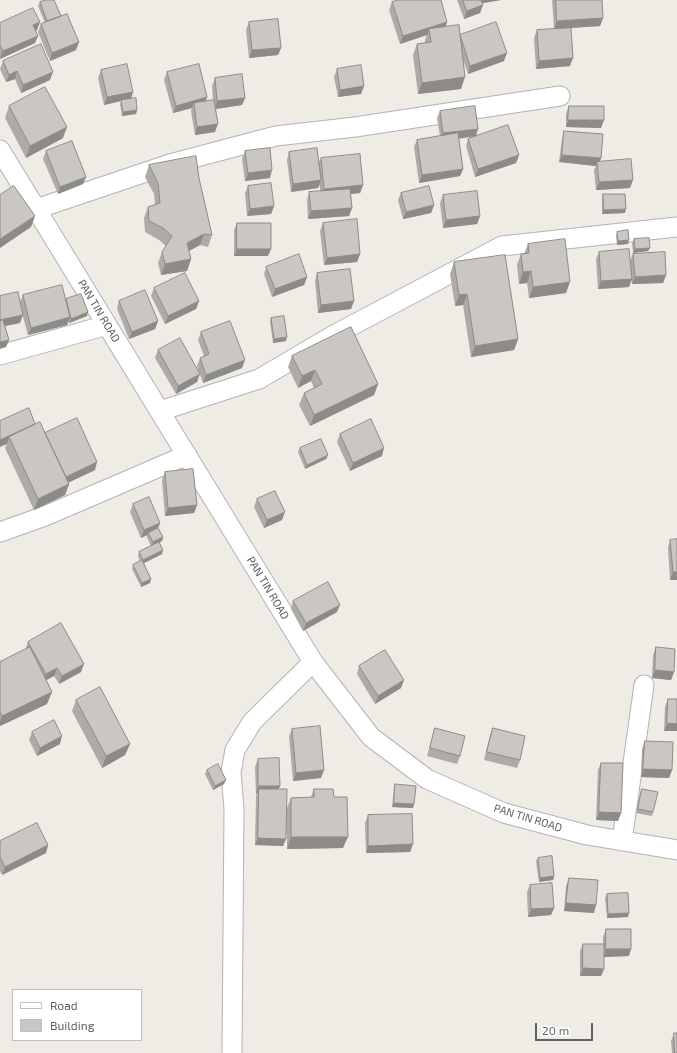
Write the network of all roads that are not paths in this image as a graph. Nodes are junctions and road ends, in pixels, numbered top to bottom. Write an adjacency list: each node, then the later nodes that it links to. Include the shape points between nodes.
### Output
1 (560, 96): 3 (street, via 355,127 276,136 170,164)
2 (0, 150): 3 (street, PAN TIN ROAD)
3 (36, 209): 5 (street, PAN TIN ROAD)
4 (677, 227): 7 (street, via 502,246 334,335 259,379)
5 (107, 325): 6 (street); 7 (street, PAN TIN ROAD)
6 (0, 355)
7 (160, 411): 8 (street, PAN TIN ROAD)
8 (187, 455): 9 (street, via 45,516); 10 (street, PAN TIN ROAD)
9 (0, 532)
10 (313, 662): 12 (street, PAN TIN ROAD, via 371,737 428,779 504,813 587,835); 14 (street, via 252,722 235,750 231,772 234,809)
11 (644, 685): 12 (street)
12 (622, 841): 13 (street, PAN TIN ROAD)
13 (677, 850)
14 (232, 1053)

